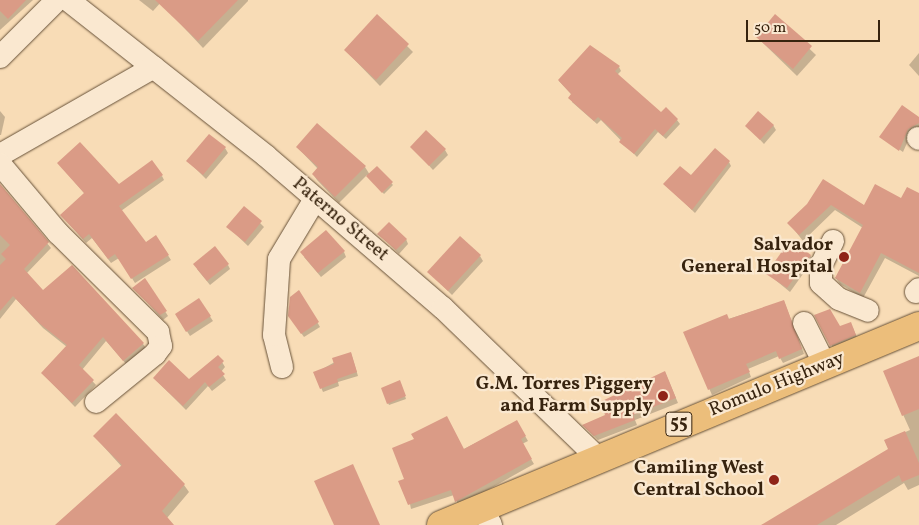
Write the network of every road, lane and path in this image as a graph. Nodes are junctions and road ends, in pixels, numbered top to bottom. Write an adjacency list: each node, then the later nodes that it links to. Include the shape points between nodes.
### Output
1 (57, 0): 3 (street)
2 (68, 0): 4 (street, Paterno Street)
3 (0, 57)
4 (154, 68): 5 (street); 7 (street, Paterno Street)
5 (0, 155)
6 (0, 164): 14 (street, via 58,233 158,332 161,346 155,354)
7 (315, 199): 13 (street, via 279,259 274,334); 15 (street, Paterno Street, via 443,308)
8 (833, 241): 9 (street, via 821,266 821,283 839,299)
9 (868, 311)
10 (804, 323): 12 (street)
11 (919, 326): 12 (highway, Romulo Highway / 55)
12 (825, 365): 15 (highway, Romulo Highway / 55)
13 (282, 367)
14 (96, 402)
15 (598, 458): 16 (highway, Romulo Highway / 55)
16 (486, 516): 17 (highway, Romulo Highway / 55)
17 (441, 525)

